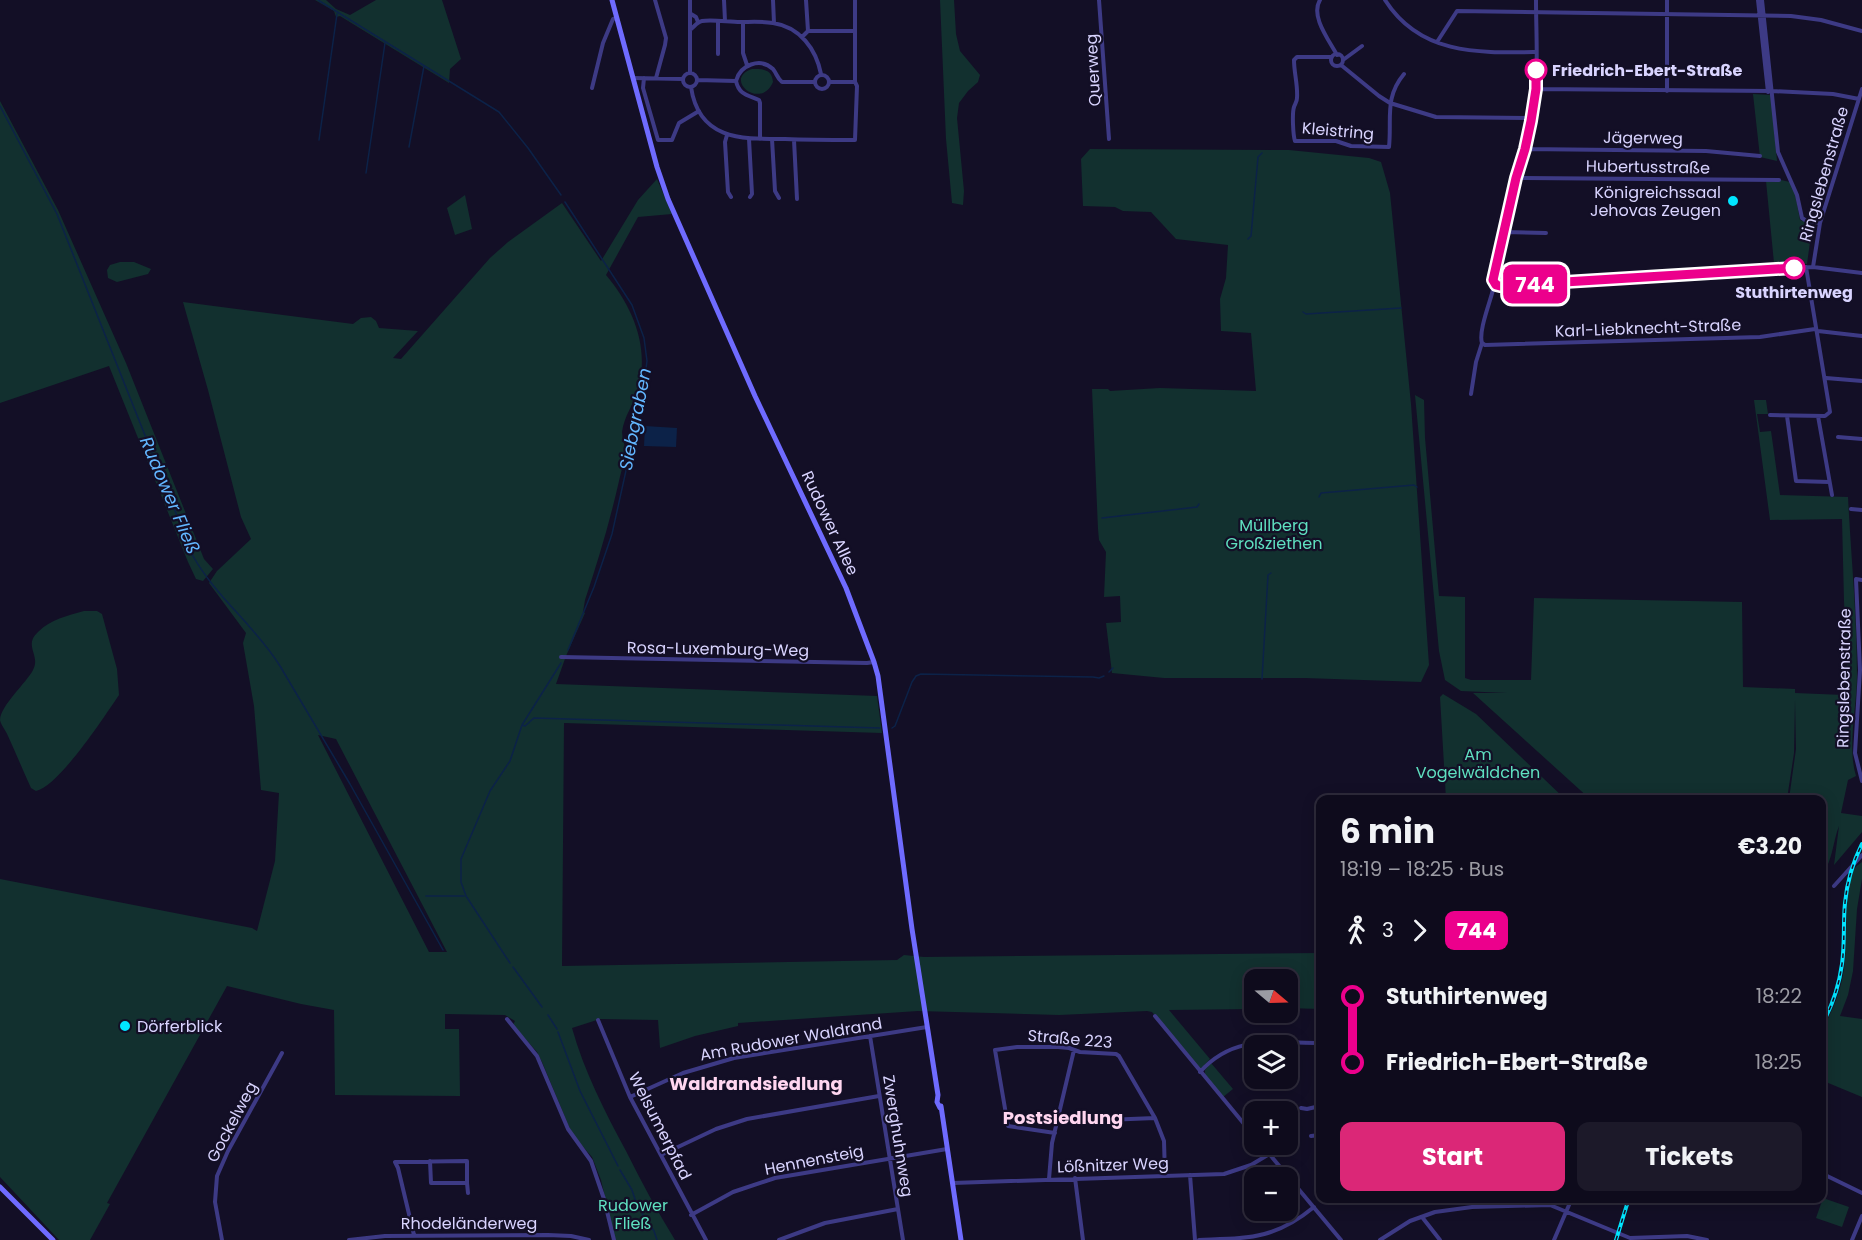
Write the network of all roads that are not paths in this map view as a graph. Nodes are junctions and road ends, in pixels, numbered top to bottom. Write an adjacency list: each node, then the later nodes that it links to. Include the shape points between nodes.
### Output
1 (612, 0): 18 (street, Rudower Allee)
2 (655, 0): 41 (street, via 666,38)
3 (690, 0): 15 (street)
4 (724, 0): 20 (street)
5 (773, 0): 23 (street)
6 (806, 0): 25 (street)
7 (855, 0): 26 (street)
8 (1099, 0): 62 (street, Querweg)
9 (1320, 0): 33 (street, via 1317,14)
10 (1385, 0): 29 (street, via 1409,27)
11 (1536, 0): 14 (street)
12 (1667, 0): 16 (street)
13 (1760, 0): 17 (street)
14 (1536, 13): 16 (street); 29 (street, via 1457,11); 31 (street)
15 (691, 14): 21 (street); 24 (street)
16 (1667, 14): 17 (street); 52 (street)
17 (1762, 15): 27 (street, via 1821,20); 53 (street)
18 (617, 18): 39 (street, Rudower Allee); 49 (street, via 603,42)
19 (718, 21): 20 (street); 21 (street); 32 (street)
20 (725, 21): 22 (street)
21 (698, 22): 24 (street)
22 (743, 22): 23 (street); 35 (street)
23 (774, 23): 28 (street)
24 (690, 29): 36 (street)
25 (808, 31): 26 (street); 28 (street)
26 (855, 31): 47 (street)
27 (1862, 31)
28 (802, 37): 37 (street, via 814,52)
29 (1437, 42): 31 (street, via 1477,52)
30 (1362, 46): 34 (street)
31 (1536, 52): 50 (street)
32 (718, 54)
33 (1335, 56): 34 (street, via 1341,56); 34 (street, via 1331,61 1334,65); 55 (street, Kleistring, via 1294,60 1295,141 1389,147)
34 (1342, 62): 55 (street)
35 (747, 65): 44 (street); 45 (street, via 767,66 782,81)
36 (690, 73): 42 (street); 43 (street)
37 (821, 74): 45 (street); 46 (street)
38 (1404, 74): 55 (street, Kleistring)
39 (633, 78): 40 (street); 95 (street, Rudower Allee, via 668,199 846,588)
40 (644, 78): 41 (street); 56 (street, via 643,88 658,140 672,140 679,123)
41 (656, 78): 42 (street)
42 (683, 79): 48 (street)
43 (697, 80): 44 (street); 48 (street)
44 (736, 81): 60 (street, via 742,94 759,100)
45 (815, 82): 46 (street, via 823,89)
46 (830, 82): 47 (street)
47 (855, 82): 63 (street, via 855,140)
48 (691, 87): 56 (street)
49 (592, 88)
50 (1536, 89): 52 (street); 57 (street)
51 (1862, 89): 54 (street, Ringslebenstraße)
52 (1666, 91): 53 (street)
53 (1770, 92): 54 (street); 72 (street, via 1778,152 1797,195 1800,213 1805,220)
54 (1859, 99): 72 (street, Ringslebenstraße)
55 (1390, 103): 57 (street, via 1436,117)
56 (699, 111): 58 (street, via 714,128)
57 (1531, 118): 64 (street)
58 (727, 135): 59 (street); 68 (street)
59 (749, 139): 60 (street); 69 (street)
60 (760, 139): 61 (street)
61 (772, 139): 63 (street); 70 (street)
62 (1109, 139)
63 (794, 140): 71 (street)
64 (1525, 149): 65 (street, Jägerweg, via 1706,151); 66 (street)
65 (1760, 156)
66 (1516, 178): 67 (street, Hubertusstraße); 73 (street)
67 (1779, 180)
68 (731, 197)
69 (750, 197)
70 (778, 198)
71 (797, 199)
72 (1820, 223): 75 (street, Ringslebenstraße)
73 (1504, 232): 74 (street); 77 (street)
74 (1546, 233)
75 (1809, 267): 76 (street); 77 (street); 78 (street, Ringslebenstraße)
76 (1862, 273)
77 (1494, 284): 80 (street, via 1482,328)
78 (1817, 330): 79 (street, Karl-Liebknecht-Straße); 80 (street, Karl-Liebknecht-Straße, via 1760,337); 86 (street, Ringslebenstraße, via 1830,410 1829,414)
79 (1862, 336)
80 (1482, 344): 83 (street)
81 (1826, 378): 82 (street)
82 (1862, 381)
83 (1471, 393)
84 (1770, 416): 85 (street)
85 (1787, 416): 86 (street); 89 (street, via 1796,481)
86 (1818, 416): 89 (street)
87 (1838, 437): 88 (street)
88 (1862, 439)
89 (1829, 482): 90 (street)
90 (1832, 495)
91 (1851, 509): 92 (street)
92 (1862, 510)
93 (1862, 580): 96 (street, Ringslebenstraße, via 1856,579 1860,670 1855,749)
94 (561, 657): 95 (street, Rosa-Luxemburg-Weg)
95 (874, 662): 102 (street, Rudower Allee)
96 (1862, 778)
97 (1862, 855): 98 (street)
98 (1834, 885)
99 (1155, 1016): 107 (street)
100 (507, 1019): 146 (street, via 537,1056 568,1129 591,1161)
101 (598, 1020): 109 (street, Welsumerpfad)
102 (927, 1027): 103 (street, Am Rudower Waldrand); 118 (street, Rudower Allee)
103 (870, 1036): 108 (street, Zwerghuhnweg); 109 (street, Am Rudower Waldrand, via 734,1058 665,1080)
104 (1316, 1043): 107 (street, via 1246,1044 1214,1058)
105 (1074, 1050): 112 (street, Straße 223, via 1119,1056); 113 (street); 115 (street, Straße 223, via 1043,1046 995,1050 1008,1126)
106 (282, 1053): 143 (street, Gockelweg, via 219,1171 215,1202)
107 (1200, 1072): 114 (street)
108 (879, 1096): 119 (street, via 747,1119); 121 (street, Zwerghuhnweg)
109 (630, 1097): 119 (street, Welsumerpfad)
110 (1316, 1107): 111 (street)
111 (1301, 1108)
112 (1155, 1118): 113 (street); 125 (street, Straße 223, via 1164,1141)
113 (1057, 1122): 115 (street)
114 (1244, 1124)
115 (1054, 1133): 127 (street)
116 (1316, 1135): 117 (street)
117 (1311, 1136)
118 (947, 1149): 121 (street, Hennensteig); 129 (street, Rudower Allee)
119 (661, 1155): 137 (street, Welsumerpfad)
120 (1270, 1155): 123 (street, Lößnitzer Weg, via 1230,1173); 134 (street)
121 (890, 1158): 135 (street, Zwerghuhnweg); 137 (street, Hennensteig, via 764,1181 733,1192)
122 (430, 1161): 128 (street, via 431,1183); 128 (street, via 467,1161); 140 (street, via 395,1162)
123 (1190, 1175): 125 (street, Lößnitzer Weg); 152 (street)
124 (1826, 1175): 132 (street)
125 (1165, 1176): 126 (street, Lößnitzer Weg)
126 (1075, 1178): 127 (street, Lößnitzer Weg); 151 (street)
127 (1049, 1179): 129 (street, Lößnitzer Weg)
128 (467, 1183): 131 (street)
129 (953, 1183): 150 (street, Rudower Allee)
130 (0, 1187): 142 (street)
131 (468, 1192)
132 (1862, 1193)
133 (1570, 1203): 136 (street)
134 (1314, 1207): 152 (street, via 1292,1224 1264,1235); 153 (street)
135 (898, 1209): 148 (street, via 825,1223); 149 (street, Zwerghuhnweg)
136 (1566, 1212): 138 (street, via 1550,1205 1472,1207); 141 (street, via 1630,1238); 156 (street)
137 (691, 1215): 147 (street, Welsumerpfad)
138 (1422, 1216): 154 (street); 155 (street)
139 (1862, 1216): 158 (street)
140 (414, 1235): 144 (street, Rhodeländerweg); 145 (street, Rhodeländerweg, via 557,1235)
141 (1669, 1238): 157 (street)
142 (53, 1240)
143 (222, 1240)
144 (349, 1240)
145 (588, 1240)
146 (614, 1240)
147 (706, 1240)
148 (779, 1240)
149 (903, 1240)
150 (962, 1240)
151 (1083, 1240)
152 (1197, 1240)
153 (1341, 1240)
154 (1380, 1240)
155 (1440, 1240)
156 (1554, 1240)
157 (1707, 1240)
158 (1852, 1240)

